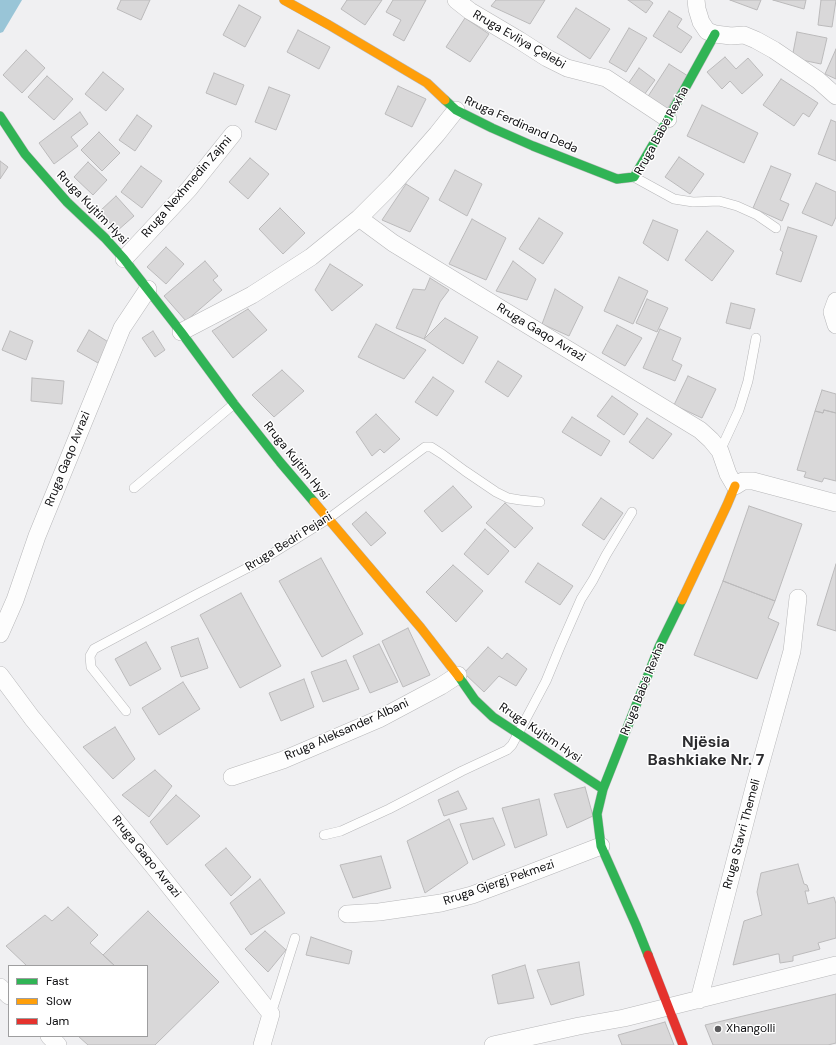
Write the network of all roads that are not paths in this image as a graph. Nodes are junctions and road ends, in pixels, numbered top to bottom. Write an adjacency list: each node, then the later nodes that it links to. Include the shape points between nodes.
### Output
1 (284, 0): 6 (street, Rruga Ferdinand Deda, via 427,83)
2 (456, 0): 8 (street, Rruga Evliya Çelebi, via 547,58 566,68 606,78)
3 (696, 0): 4 (street, via 701,22 707,31)
4 (714, 34): 5 (street, via 744,35 756,40 818,80); 8 (street, Rruga Babë Rexha)
5 (836, 96)
6 (456, 110): 10 (street, Rruga Ferdinand Deda, via 533,146 617,179); 11 (street, via 395,182)
7 (0, 116): 13 (street, Rruga Kujtim Hysi, via 25,154 67,202)
8 (668, 119): 10 (street, Rruga Babë Rexha)
9 (233, 134): 13 (street, Rruga Nexhmedin Zajmi, via 189,189)
10 (634, 177): 12 (lane, Rruga Babë Rexha, via 674,199 693,202 719,201 737,206)
11 (359, 218): 17 (street, via 311,257 252,295); 20 (street, Rruga Gaqo Avrazi, via 393,243 700,430)
12 (776, 228)
13 (124, 259): 14 (street, Rruga Kujtim Hysi)
14 (148, 289): 17 (street, Rruga Kujtim Hysi); 28 (street, Rruga Gaqo Avrazi, via 122,328 39,529 15,600)
15 (836, 301): 16 (street, via 832,312)
16 (836, 325)
17 (181, 332): 19 (street, Rruga Kujtim Hysi)
18 (756, 338): 20 (lane, via 748,381 739,410)
19 (234, 404): 22 (lane); 26 (street, Rruga Kujtim Hysi)
20 (720, 451): 21 (street)
21 (735, 486): 24 (street, via 742,481 753,481); 34 (street, Rruga Babë Rexha, via 660,647)
22 (134, 488)
23 (540, 502): 26 (lane, Rruga Bedri Pejani, via 508,498 431,447 425,446)
24 (836, 503)
25 (632, 512): 32 (lane, via 581,599 546,681)
26 (328, 519): 29 (street, Rruga Kujtim Hysi); 31 (lane, Rruga Bedri Pejani, via 257,563 94,649 90,656 91,666)
27 (798, 598): 42 (street, Rruga Stavri Themeli, via 792,651 754,784)
28 (0, 634)
29 (458, 674): 32 (street, Rruga Kujtim Hysi, via 475,700 493,718); 33 (street, Rruga Aleksander Albani, via 441,686 379,719 283,760)
30 (0, 675): 44 (street, Rruga Gaqo Avrazi)
31 (126, 711)
32 (518, 733): 34 (street, Rruga Kujtim Hysi); 35 (lane, via 507,750 357,824)
33 (232, 777)
34 (603, 789): 36 (street, Rruga Babë Rexha, via 597,814)
35 (324, 835)
36 (601, 846): 37 (street, Rruga Gjergj Pekmezi, via 472,895 441,903); 43 (street, Rruga Babë Rexha)
37 (347, 914)
38 (295, 938): 44 (lane)
39 (836, 965): 42 (street)
40 (0, 987): 41 (street)
41 (8, 995)
42 (699, 1000): 43 (street)
43 (668, 1006): 48 (street, via 624,1018); 49 (street, Rruga Babë Rexha)
44 (271, 1014): 47 (street)
45 (50, 1037): 46 (street)
46 (58, 1045)
47 (262, 1045)
48 (493, 1045)
49 (683, 1045)

